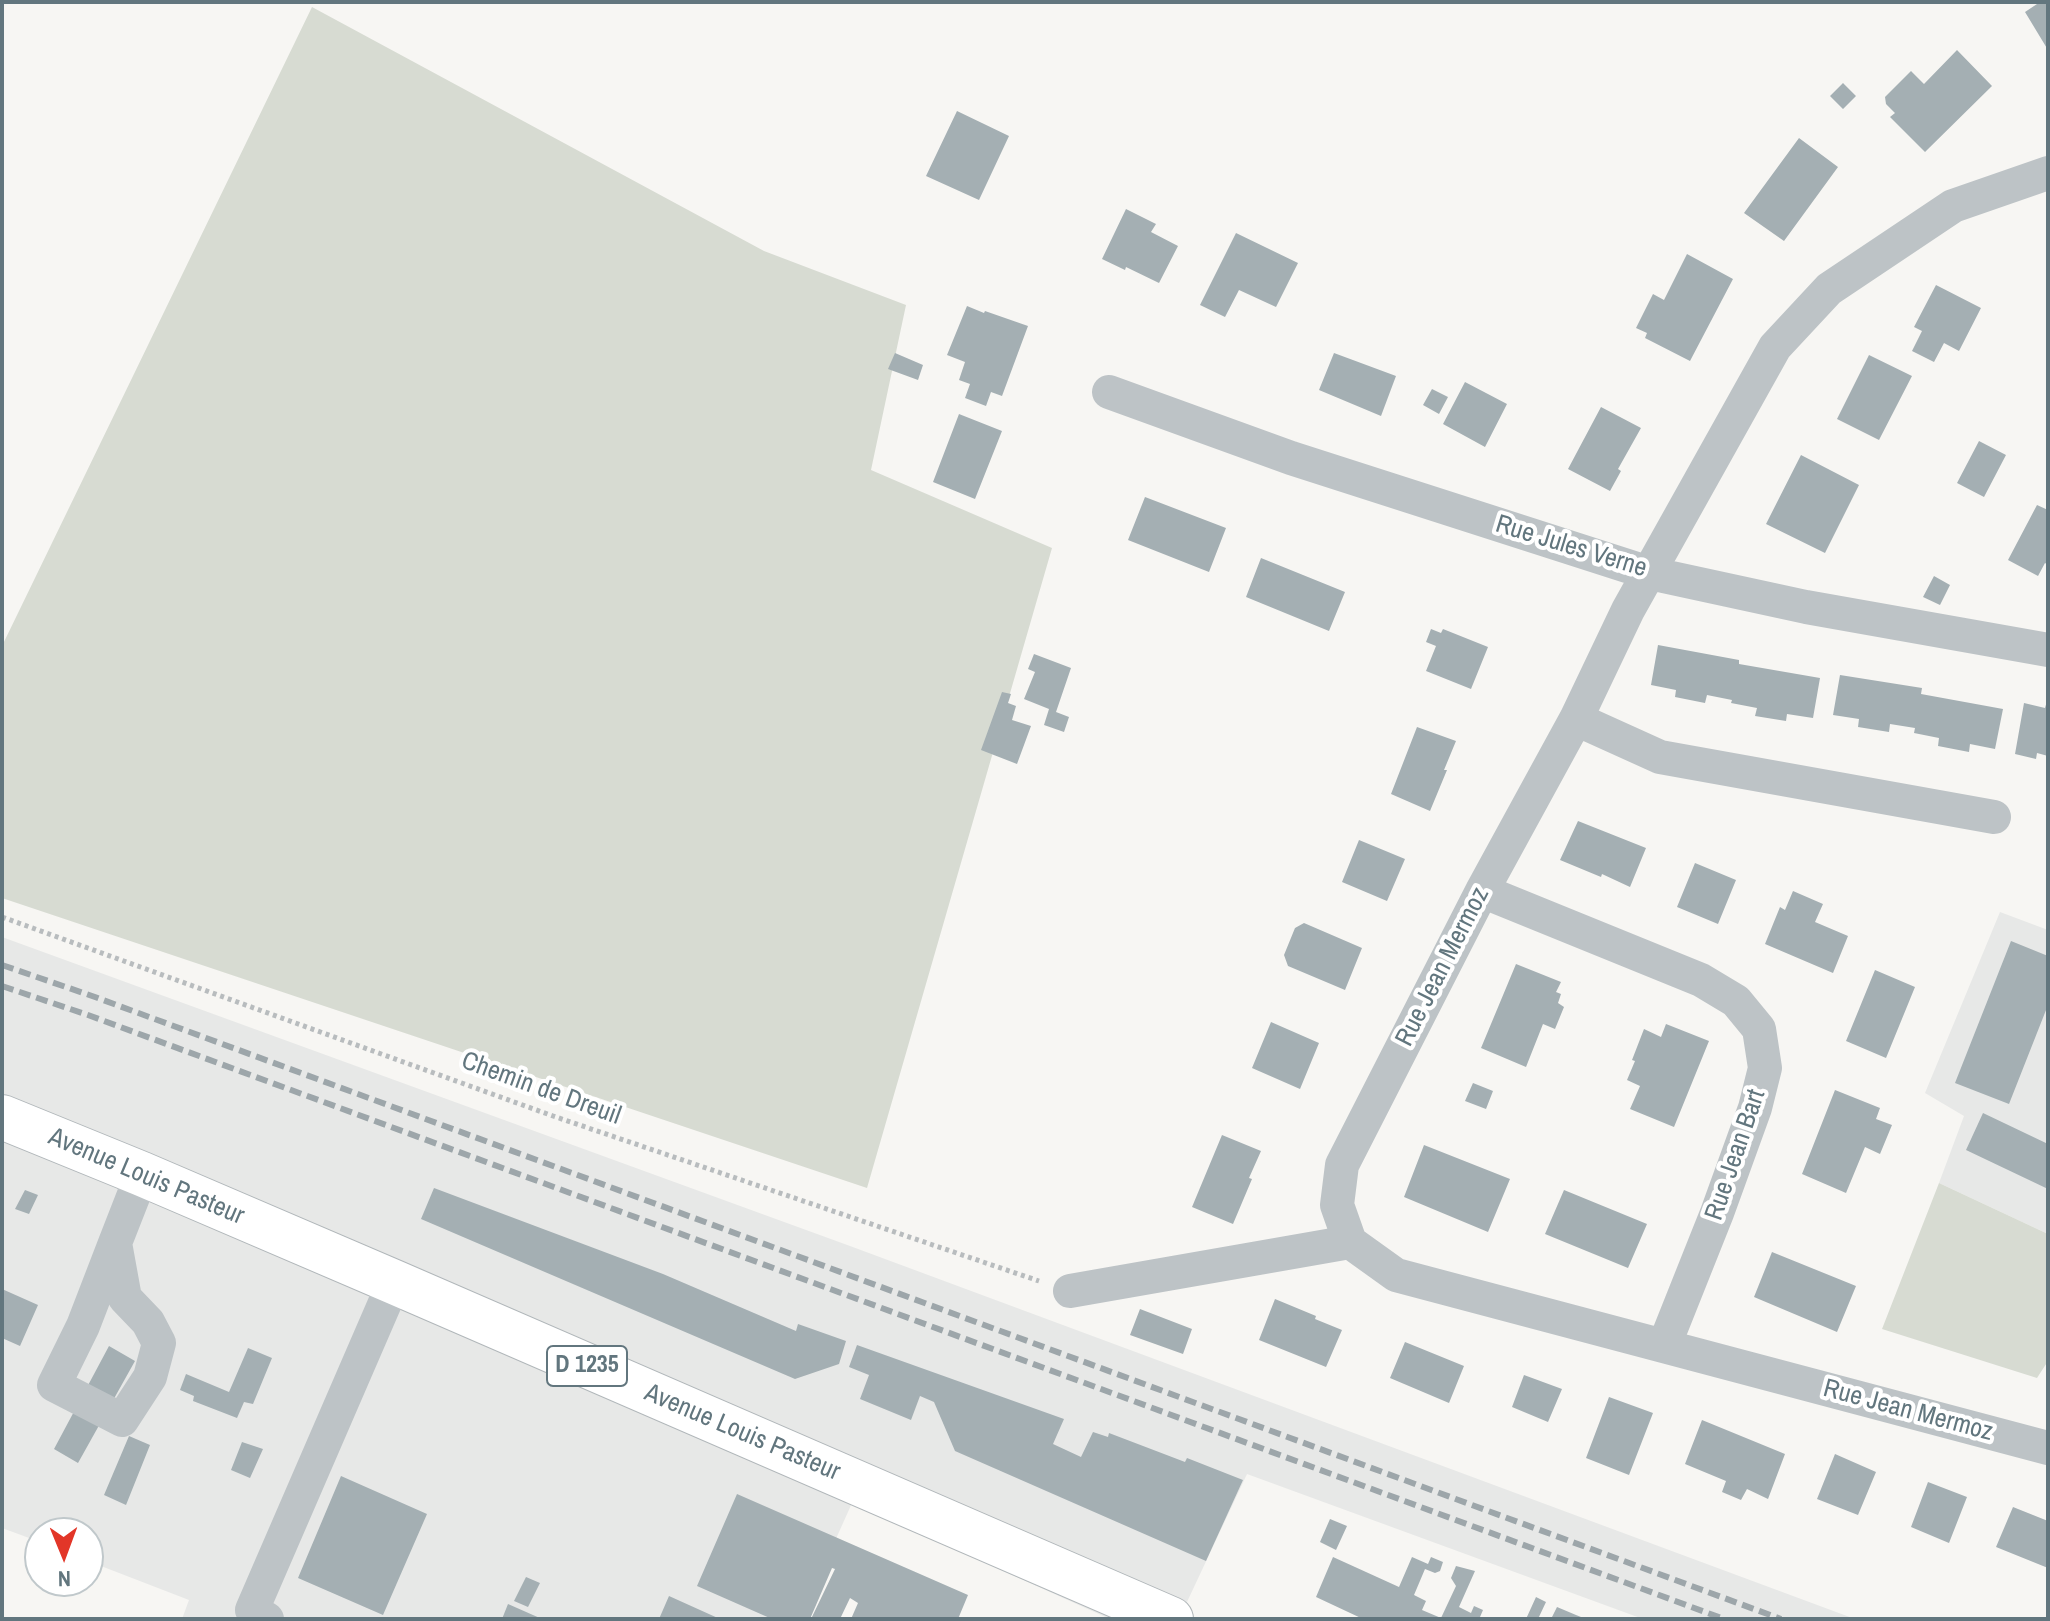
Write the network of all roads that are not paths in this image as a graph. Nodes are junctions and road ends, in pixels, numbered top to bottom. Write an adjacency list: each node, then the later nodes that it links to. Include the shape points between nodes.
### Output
1 (2048, 173): 3 (street, Rue Jean Mermoz, via 1953,206 1829,289 1775,347)
2 (1109, 392): 3 (street, Rue Jules Verne, via 1291,458)
3 (1649, 573): 4 (street, Rue Jules Verne); 5 (street, Rue Jean Mermoz)
4 (2048, 650)
5 (1576, 719): 6 (street, via 1660,757); 7 (street, Rue Jean Mermoz)
6 (1994, 817)
7 (1482, 891): 10 (street, Rue Jean Mermoz, via 1342,1165 1337,1205); 14 (street, Rue Jean Bart, via 1701,980 1736,1001 1759,1029 1765,1068 1755,1108)
8 (2, 1117): 9 (main road, Avenue Louis Pasteur / D 1235)
9 (142, 1174): 11 (street); 12 (main road, Avenue Louis Pasteur / D 1235)
10 (1350, 1242): 13 (street); 14 (street, Rue Jean Mermoz, via 1396,1275)
11 (115, 1243): 11 (street, via 125,1298 159,1343 150,1377 122,1420 54,1385)
12 (394, 1282): 16 (street, via 252,1610); 17 (main road, Avenue Louis Pasteur / D 1235)
13 (1070, 1291)
14 (1664, 1346): 15 (street, Rue Jean Mermoz)
15 (2048, 1448)
16 (267, 1619)
17 (1171, 1619)

